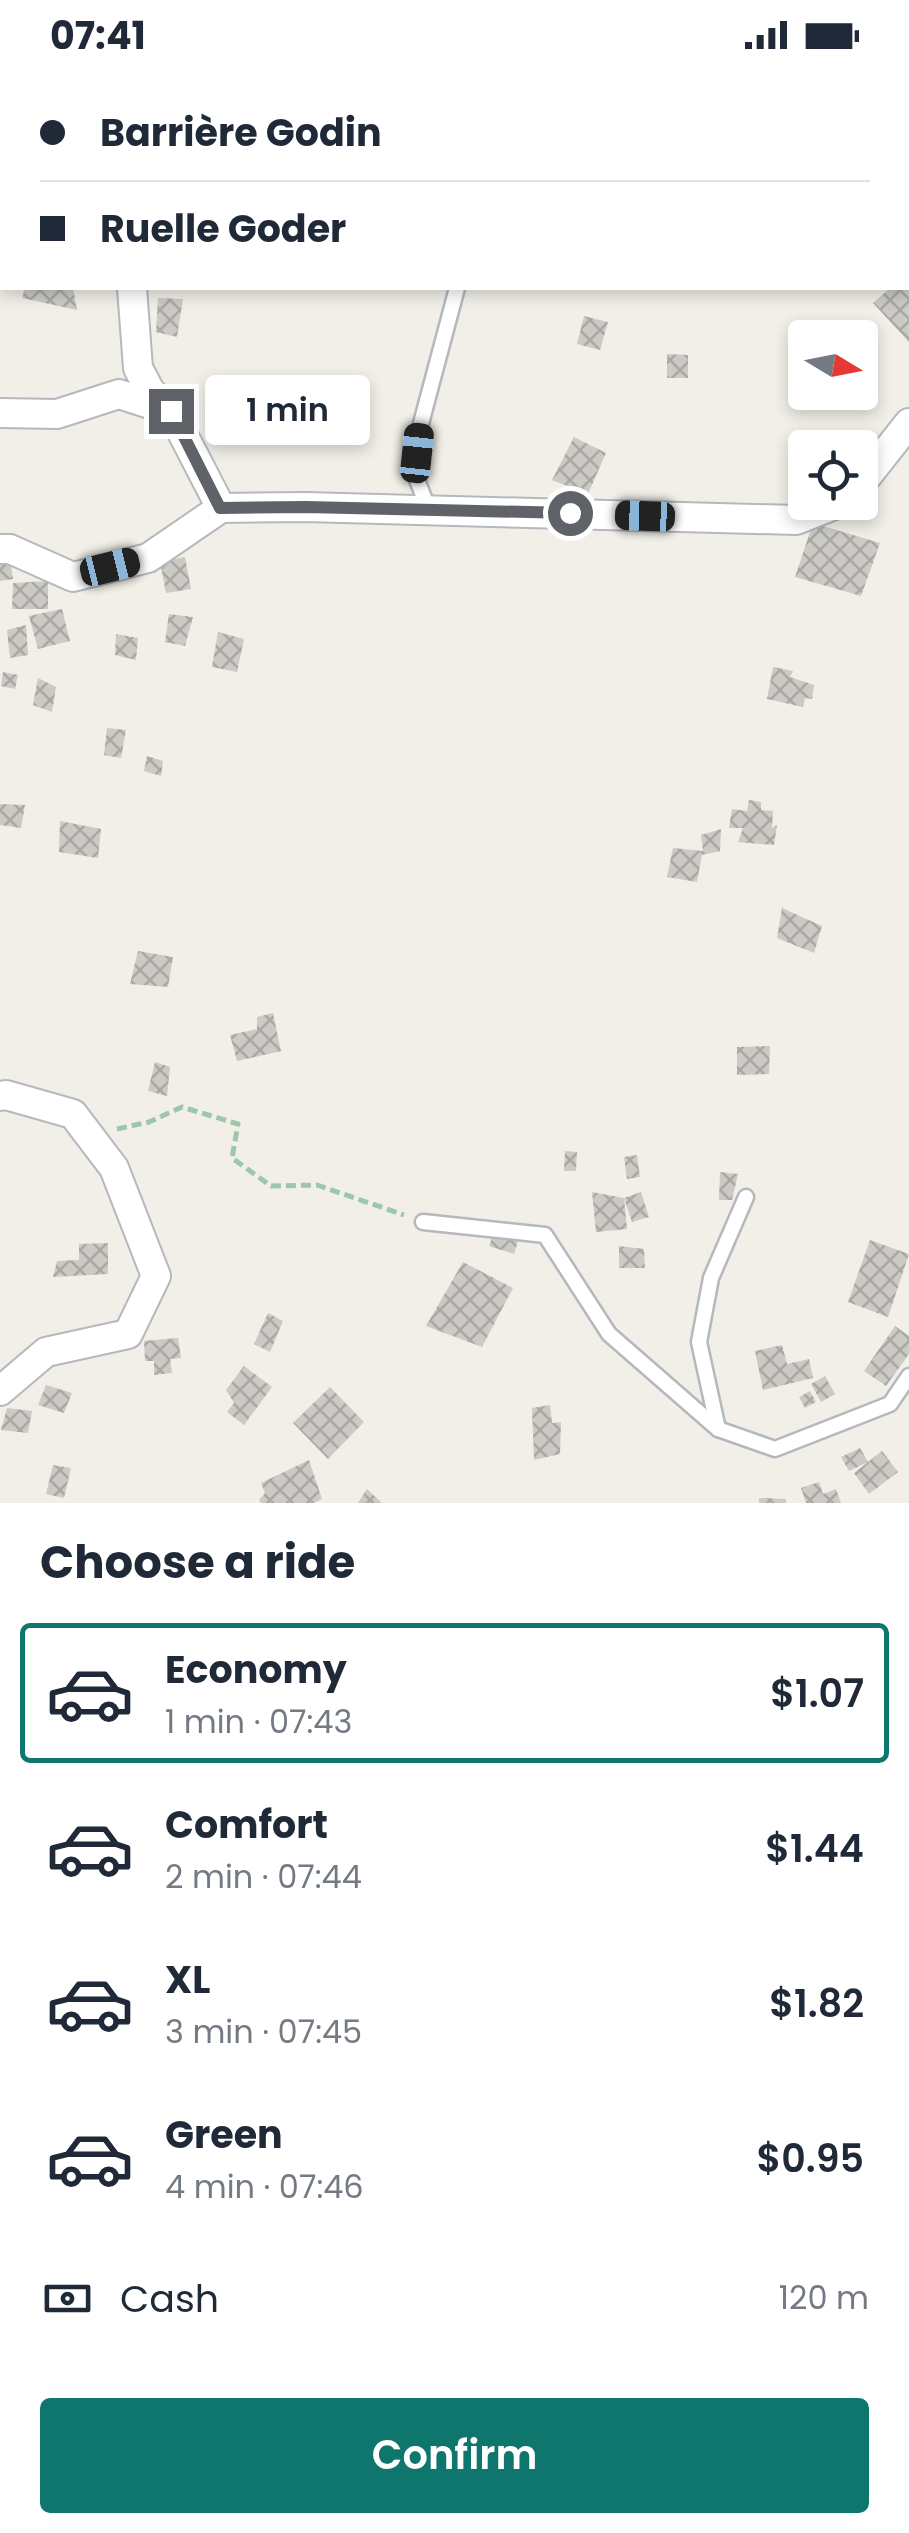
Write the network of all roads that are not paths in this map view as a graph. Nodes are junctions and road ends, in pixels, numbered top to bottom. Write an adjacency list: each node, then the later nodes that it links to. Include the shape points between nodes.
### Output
1 (132, 290): 3 (street, via 138,368)
2 (456, 290): 8 (lane, via 419,431 415,475)
3 (171, 411): 4 (street, via 119,394 57,414); 7 (street)
4 (0, 412)
5 (909, 423): 6 (street)
6 (878, 463)
7 (220, 508): 8 (street); 10 (street, via 148,558 73,577)
8 (429, 510): 9 (street)
9 (788, 520)
10 (0, 549)
11 (0, 1096): 15 (street, via 73,1114 114,1168 156,1276 128,1334 46,1352)
12 (746, 1196): 16 (lane, via 711,1278 699,1342)
13 (423, 1222): 16 (lane, via 544,1235 610,1334)
14 (909, 1376): 16 (lane, via 890,1404 775,1449)
15 (0, 1391)
16 (718, 1429)

